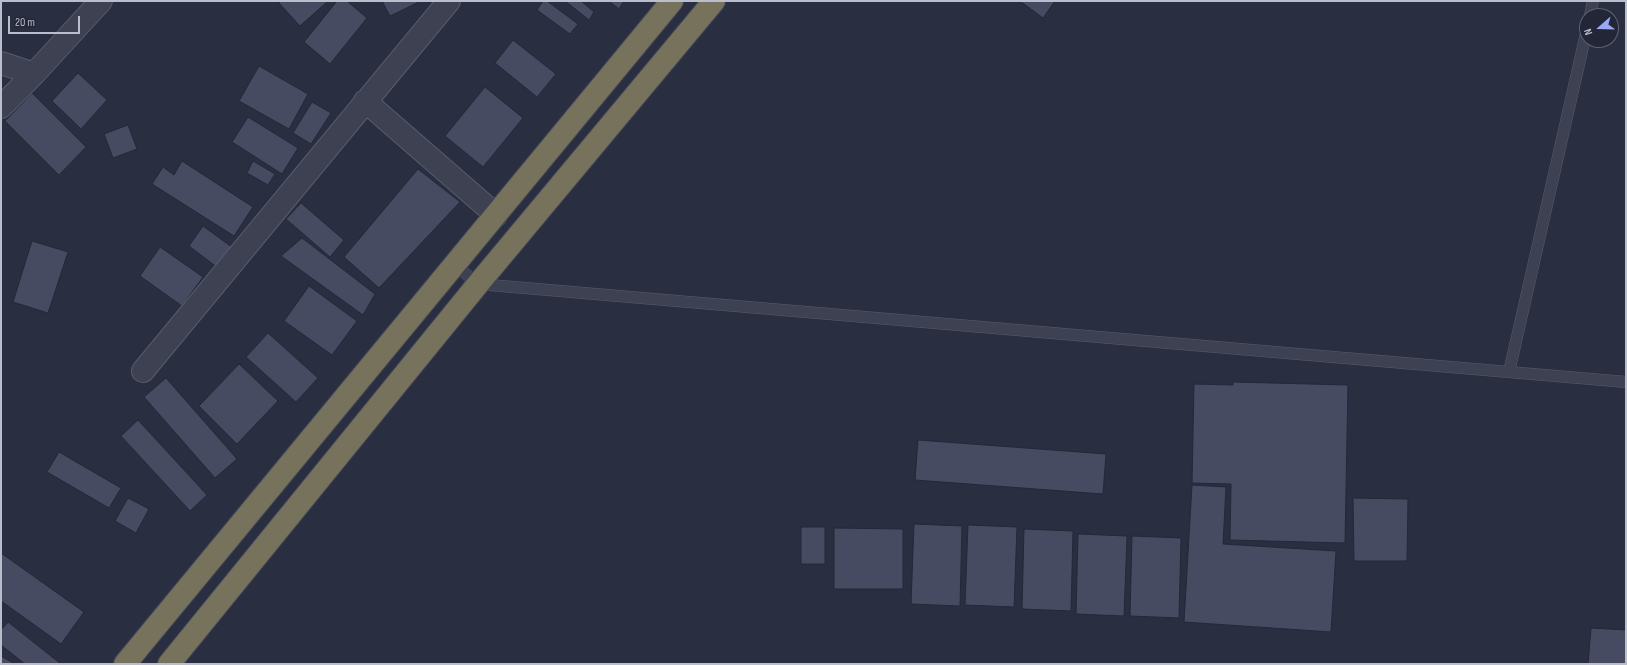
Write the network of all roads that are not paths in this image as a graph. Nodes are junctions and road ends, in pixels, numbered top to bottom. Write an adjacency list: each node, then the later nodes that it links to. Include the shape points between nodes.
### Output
1 (101, 1): 7 (street)
2 (449, 1): 8 (street)
3 (672, 1): 10 (highway)
4 (714, 1): 12 (highway)
5 (1583, 48): 14 (lane)
6 (1, 63): 7 (street)
7 (34, 74): 9 (street)
8 (365, 101): 10 (street); 13 (street)
9 (1, 107)
10 (496, 215): 11 (highway)
11 (454, 264): 12 (lane); 16 (highway)
12 (478, 284): 14 (lane); 17 (highway)
13 (143, 371)
14 (1509, 372): 15 (lane)
15 (1626, 382)
16 (125, 664)
17 (168, 664)

